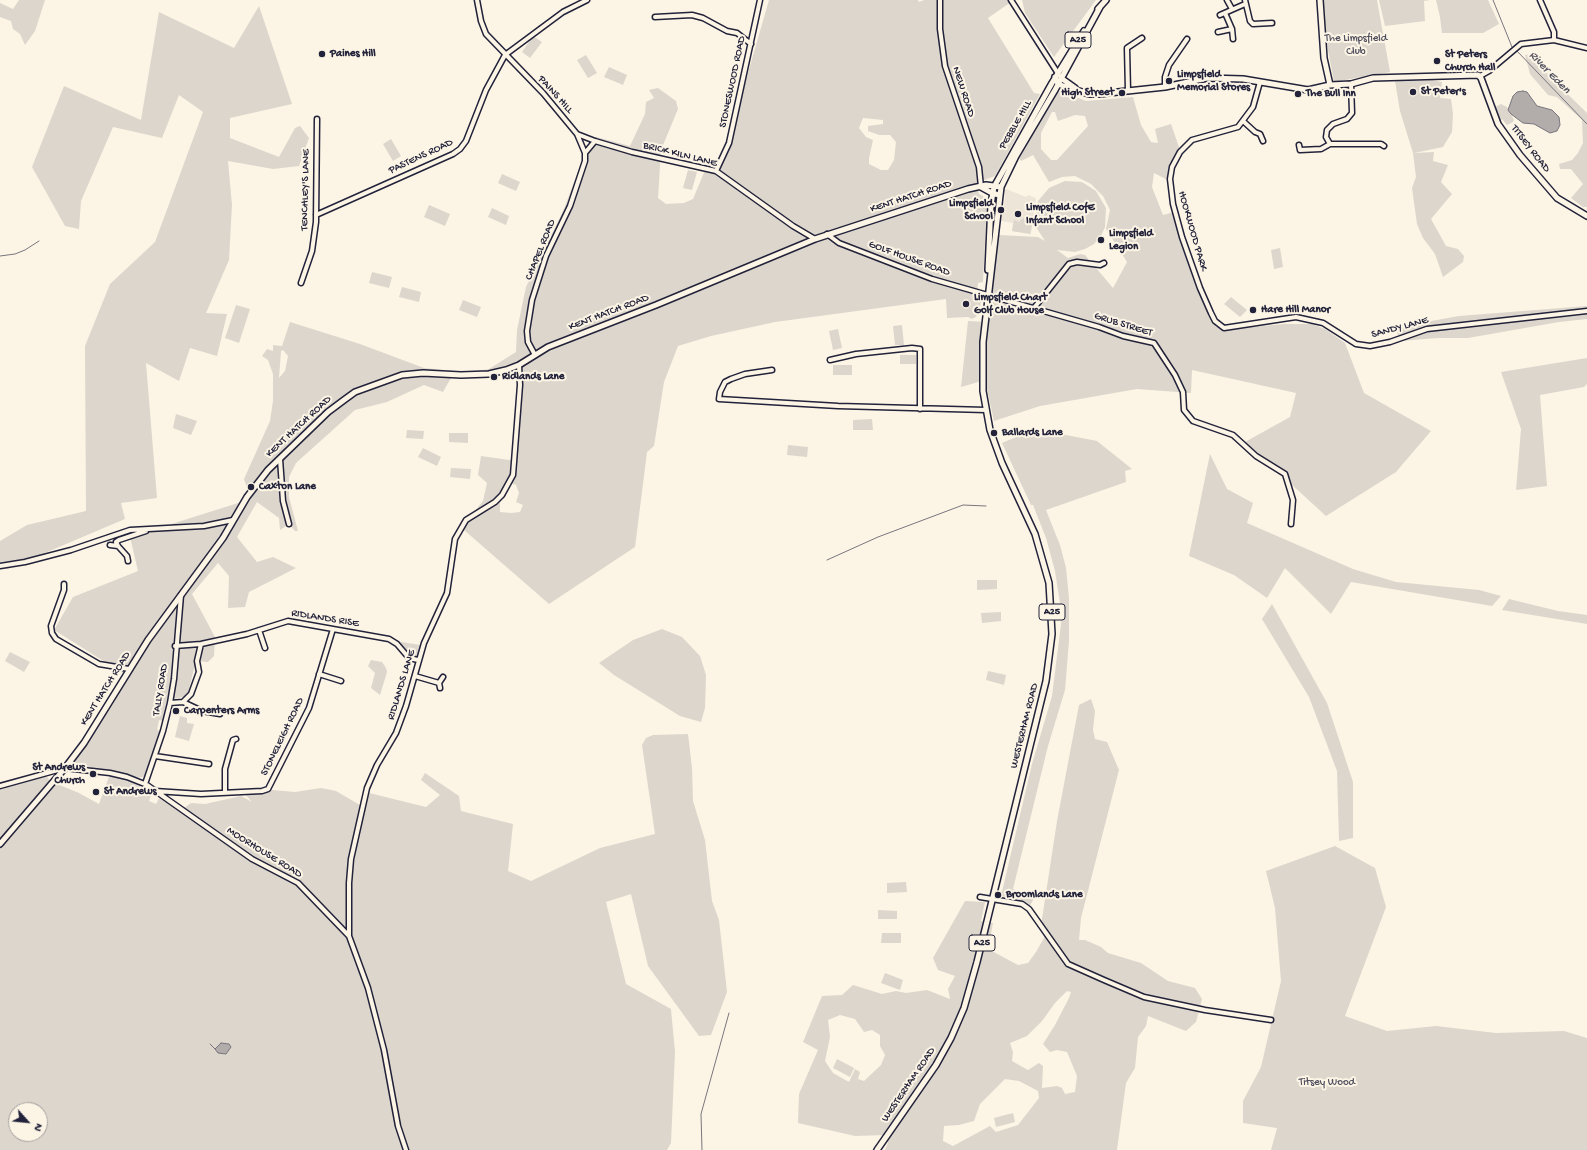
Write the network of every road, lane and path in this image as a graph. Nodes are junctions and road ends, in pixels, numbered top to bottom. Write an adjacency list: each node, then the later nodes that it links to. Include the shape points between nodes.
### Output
1 (477, 0): 24 (street, PAINS HILL, via 480,22 486,34)
2 (587, 0): 24 (street, via 562,12)
3 (760, 0): 22 (street, STONESWOOD ROAD)
4 (940, 0): 44 (street, NEW ROAD, via 940,29 945,66 979,167)
5 (1011, 0): 25 (street)
6 (1106, 0): 25 (main road, A25)
7 (1227, 0): 11 (street)
8 (1320, 0): 30 (main road, via 1324,58)
9 (1540, 0): 21 (street, via 1554,32)
10 (1245, 2): 11 (street); 15 (street, via 1253,24)
11 (1232, 9): 12 (street)
12 (1225, 13): 13 (street); 16 (street)
13 (1220, 15)
14 (655, 17): 22 (street, via 692,15 703,18 727,31 737,33)
15 (1272, 22)
16 (1232, 29): 17 (street); 20 (street)
17 (1218, 32)
18 (1142, 38): 32 (street, via 1127,48)
19 (1187, 39): 31 (street, via 1169,65 1164,77)
20 (1233, 39)
21 (1554, 40): 23 (street); 26 (street, via 1521,44 1490,71)
22 (751, 44): 43 (street, STONESWOOD ROAD, via 729,143)
23 (1587, 48)
24 (505, 55): 36 (street, PAINS HILL, via 543,93); 48 (street, PASTENS ROAD, via 486,90 466,141 460,149)
25 (1058, 76): 28 (main road, PEBBLE HILL); 33 (main road); 45 (main road, PEBBLE HILL / A25)
26 (1480, 76): 29 (main road, via 1373,78); 49 (main road, TITSEY ROAD, via 1498,124 1520,155 1557,198)
27 (1260, 82): 30 (main road, via 1308,90); 31 (main road, via 1207,78); 35 (street, HOOKWOOD PARK, via 1253,107)
28 (1058, 84): 33 (main road); 46 (main road, PEBBLE HILL, via 1016,156)
29 (1351, 84): 30 (main road); 39 (street, via 1352,114 1327,130 1326,137)
30 (1330, 85)
31 (1164, 86): 32 (main road)
32 (1128, 91): 33 (main road, via 1099,94)
33 (1082, 92)
34 (317, 120): 48 (street, TENCHLEY'S LANE)
35 (1243, 121): 38 (street, via 1260,134); 58 (street, HOOKWOOD PARK, via 1238,127 1197,139 1186,145 1172,167 1170,179 1175,210 1200,288 1214,319)
36 (577, 134): 37 (street, PAINS HILL); 42 (street)
37 (595, 141): 42 (street); 43 (street, BRICK KILN LANE)
38 (1263, 141)
39 (1330, 144): 40 (street, via 1321,149 1300,150); 41 (street)
40 (1299, 145)
41 (1384, 146)
42 (585, 153): 59 (street, CHAPEL ROAD, via 585,161 570,206 546,256 532,300 527,331 528,342)
43 (716, 171): 51 (street, BRICK KILN LANE, via 793,226)
44 (981, 187): 45 (main road, KENT HATCH ROAD); 47 (main road); 50 (main road, KENT HATCH ROAD)
45 (994, 187): 46 (main road, KENT HATCH ROAD); 47 (main road, WESTERHAM ROAD / A25)
46 (1000, 191): 47 (main road); 54 (main road, WESTERHAM ROAD)
47 (992, 193): 54 (main road, WESTERHAM ROAD / A25)
48 (316, 215): 53 (street, TENCHLEY'S LANE, via 312,251)
49 (1587, 216)
50 (827, 234): 51 (main road, KENT HATCH ROAD); 55 (street, GOLF HOUSE ROAD, via 839,243 932,279)
51 (815, 238): 59 (main road, KENT HATCH ROAD, via 548,347)
52 (1104, 263): 56 (street, via 1069,264)
53 (301, 283)
54 (988, 287): 55 (main road, WESTERHAM ROAD / A25)
55 (988, 295): 56 (street, GRUB STREET); 64 (main road, WESTERHAM ROAD / A25, via 982,363)
56 (1034, 308): 68 (street, GRUB STREET, via 1122,336 1154,343 1183,392 1184,410 1193,421 1233,435 1256,456 1285,474 1293,500)
57 (1587, 311): 58 (street, SANDY LANE, via 1427,329 1370,346 1356,344 1323,323 1296,317)
58 (1224, 328)
59 (535, 355): 61 (main road, KENT HATCH ROAD)
60 (830, 360): 63 (street, via 856,354 920,349)
61 (518, 365): 65 (main road, KENT HATCH ROAD, via 489,374 423,373 388,379 355,392); 81 (street, RIDLANDS LANE, via 520,385 513,475 502,495 462,525 455,539 447,593)
62 (772, 370): 63 (street, via 745,374 725,382 720,399)
63 (920, 409): 64 (street)
64 (986, 410): 102 (main road, WESTERHAM ROAD / A25, via 997,450 1027,515 1041,553 1050,593 1052,624 1044,690)
65 (280, 459): 66 (main road, KENT HATCH ROAD, via 246,497); 67 (street, via 283,501)
66 (233, 520): 69 (street, via 204,526); 75 (main road, KENT HATCH ROAD)
67 (289, 524)
68 (1292, 524)
69 (150, 530): 71 (street, via 116,542); 73 (street, via 130,530 71,550)
70 (110, 546): 71 (street)
71 (118, 546): 72 (street)
72 (128, 561)
73 (0, 566)
74 (64, 584): 82 (street, via 51,626 56,639 99,664)
75 (181, 596): 79 (street, TALLY ROAD); 82 (main road, KENT HATCH ROAD)
76 (333, 629): 77 (street, RIDLANDS RISE, via 288,621); 81 (street, RIDLANDS RISE, via 389,639 397,644 408,658); 83 (street, STONELEIGH ROAD)
77 (259, 630): 78 (street, RIDLANDS RISE); 80 (street)
78 (201, 644): 79 (street, RIDLANDS RISE); 87 (street, via 197,661 199,672)
79 (175, 646): 89 (street, TALLY ROAD)
80 (265, 648)
81 (418, 660): 84 (street, RIDLANDS LANE)
82 (129, 669): 95 (main road, KENT HATCH ROAD, via 84,743)
83 (320, 674): 86 (street); 99 (street, STONELEIGH ROAD, via 306,715 268,789)
84 (415, 676): 85 (street, via 440,685); 103 (street, RIDLANDS LANE, via 396,733 367,788 351,859)
85 (443, 677)
86 (341, 681)
87 (191, 694): 88 (street); 90 (street)
88 (183, 702): 89 (street); 90 (street)
89 (170, 703): 93 (street, TALLY ROAD)
90 (188, 704): 91 (street, via 202,711)
91 (220, 714)
92 (236, 739): 99 (street, via 233,740 225,768)
93 (155, 756): 94 (street); 96 (street, TALLY ROAD)
94 (209, 764)
95 (65, 768): 96 (street, MOORHOUSE ROAD, via 119,775); 97 (street); 100 (main road, KENT HATCH ROAD)
96 (145, 784): 98 (street, MOORHOUSE ROAD)
97 (0, 786)
98 (155, 791): 99 (street, STONELEIGH ROAD); 103 (street, MOORHOUSE ROAD, via 252,859 298,883)
99 (225, 793)
100 (0, 844)
101 (980, 897): 102 (street)
102 (993, 900): 104 (street, via 1022,904 1068,964 1104,980 1144,997); 106 (main road, WESTERHAM ROAD / A25, via 970,990 955,1030 932,1072)
103 (349, 936): 105 (street, MOORHOUSE ROAD, via 368,988 383,1043 398,1126)
104 (1271, 1020)
105 (406, 1150)
106 (877, 1150)

